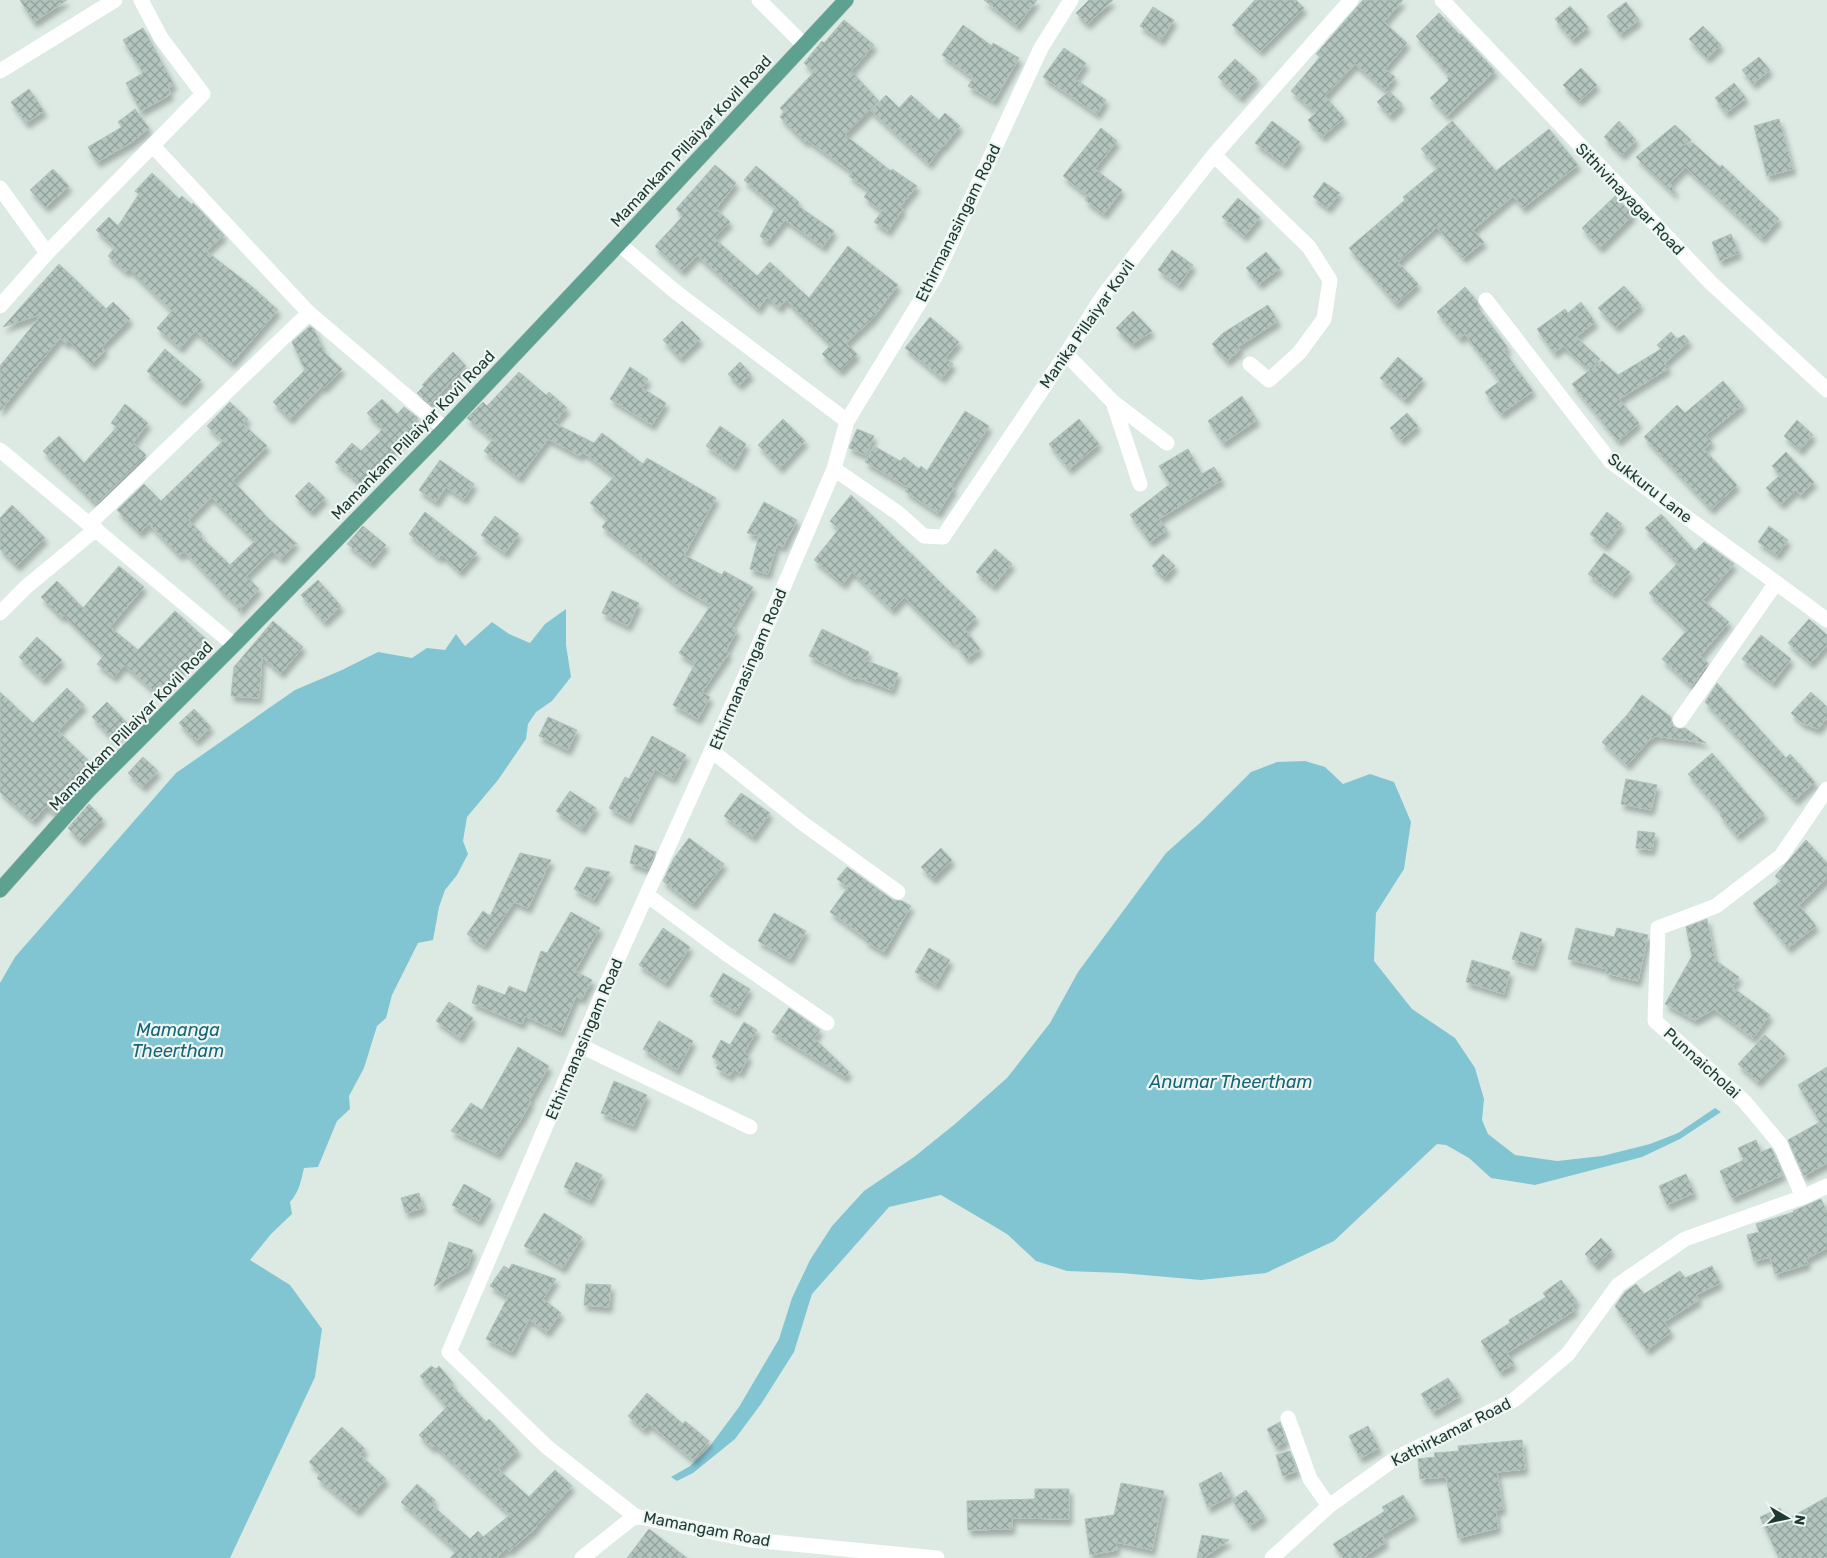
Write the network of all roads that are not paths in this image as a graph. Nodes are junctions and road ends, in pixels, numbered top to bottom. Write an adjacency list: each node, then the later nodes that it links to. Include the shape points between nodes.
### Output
1 (115, 0): 9 (street)
2 (141, 0): 10 (street, via 162,38 203,94)
3 (759, 0): 8 (street)
4 (846, 0): 8 (main road, Mamankam Pillaiyar Kovil Road)
5 (1071, 0): 22 (street, Ethirmanasingam Road, via 1041,48 935,277)
6 (1351, 0): 11 (street, Manika Pillaiyar Kovil)
7 (1442, 0): 20 (street, Sithivinayagar Road, via 1711,283)
8 (803, 44): 13 (main road, Mamankam Pillaiyar Kovil Road)
9 (0, 71)
10 (152, 146): 14 (street); 17 (street)
11 (1214, 155): 18 (street, Manika Pillaiyar Kovil, via 1103,296); 19 (street, via 1309,247 1330,280 1324,319 1299,352 1268,380)
12 (0, 188): 14 (street)
13 (619, 244): 22 (street, via 677,293); 23 (main road, Mamankam Pillaiyar Kovil Road)
14 (47, 254): 16 (street)
15 (1486, 300): 29 (street, Sukkuru Lane, via 1611,462)
16 (0, 306)
17 (309, 313): 23 (street); 28 (street)
18 (1066, 354): 21 (street); 26 (street, Manika Pillaiyar Kovil, via 942,537 924,536 898,513)
19 (1250, 364)
20 (1827, 390)
21 (1113, 402): 24 (street); 27 (street)
22 (847, 421): 26 (street, Ethirmanasingam Road)
23 (444, 428): 32 (main road, Mamankam Pillaiyar Kovil Road)
24 (1167, 443)
25 (0, 450): 28 (street)
26 (834, 468): 34 (street, Ethirmanasingam Road)
27 (1140, 484)
28 (93, 526): 30 (street); 32 (street)
29 (1776, 583): 31 (street, Sukkuru Lane); 33 (street)
30 (0, 613)
31 (1827, 620)
32 (234, 645): 36 (main road, Mamankam Pillaiyar Kovil Road, via 88,791)
33 (1680, 720)
34 (712, 752): 37 (street); 38 (street, Ethirmanasingam Road)
35 (1827, 789): 43 (street, Punnaicholai, via 1781,856 1716,906 1658,928 1655,1021 1745,1102 1780,1144)
36 (0, 890)
37 (898, 892)
38 (647, 895): 39 (street); 40 (street, Ethirmanasingam Road)
39 (827, 1023)
40 (581, 1046): 41 (street); 44 (street, Ethirmanasingam Road)
41 (750, 1127)
42 (1827, 1186): 43 (street, Kathirkamar Road)
43 (1803, 1197): 46 (street, Kathirkamar Road, via 1685,1239 1618,1285 1568,1354 1514,1400 1396,1458)
44 (449, 1352): 47 (street, Mamangam Road, via 547,1447)
45 (1288, 1418): 46 (street, via 1310,1479)
46 (1329, 1506): 50 (street, Kathirkamar Road)
47 (635, 1516): 48 (street, Mamangam Road); 49 (street, Mamangam Road, via 750,1540)
48 (582, 1558)
49 (937, 1558)
50 (1272, 1558)

